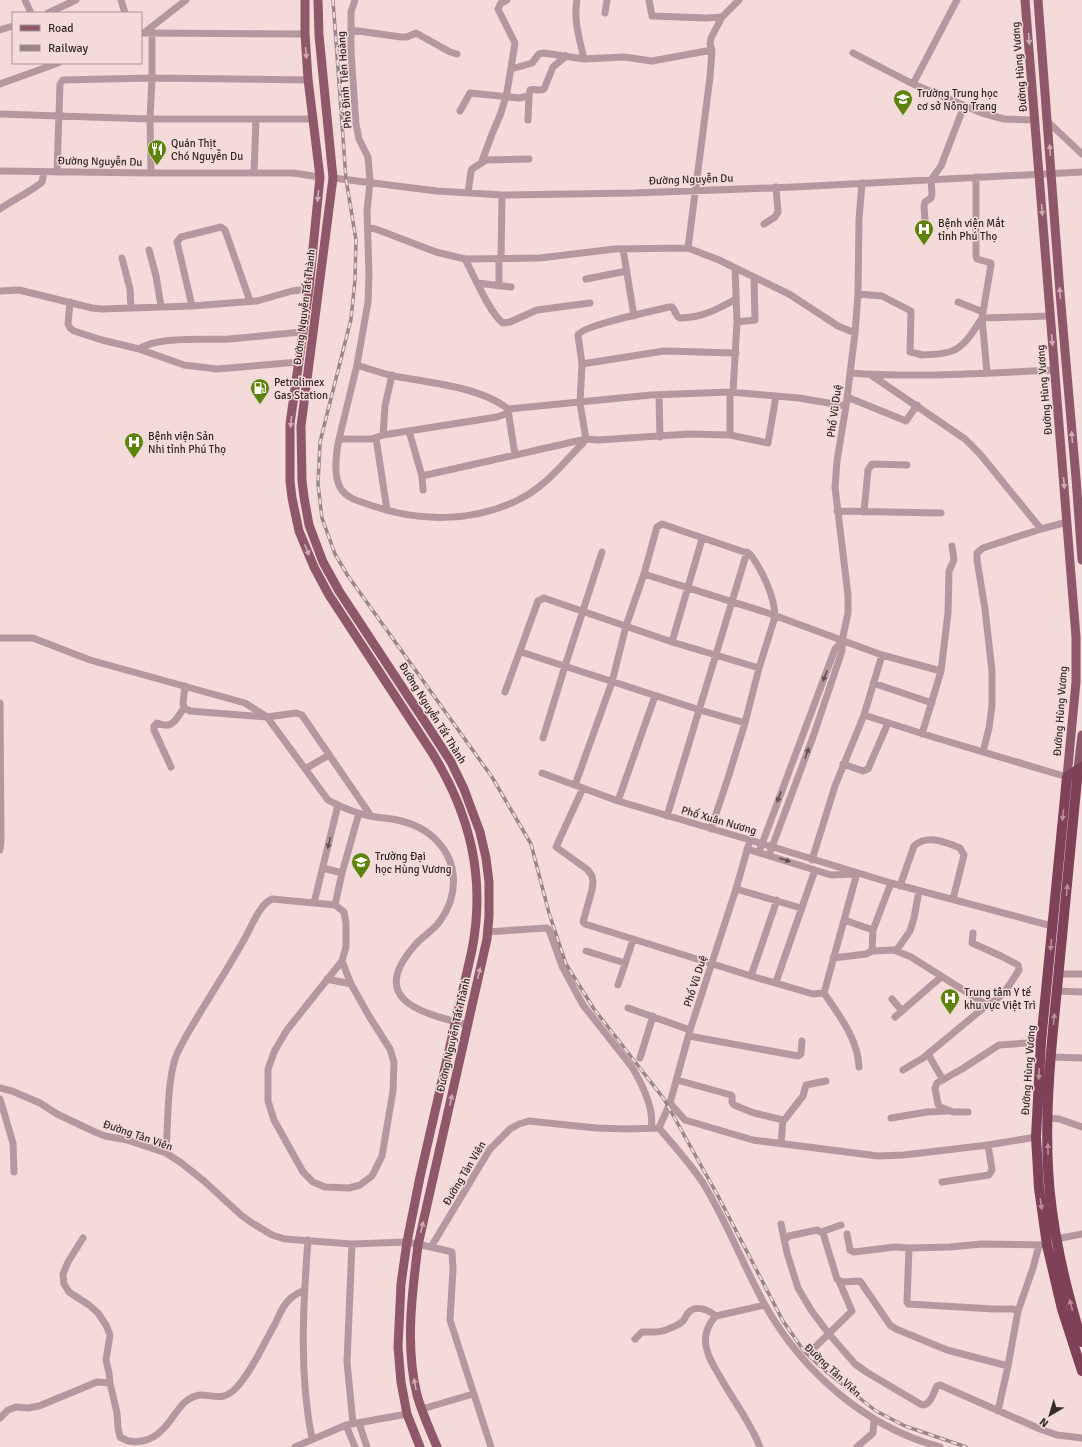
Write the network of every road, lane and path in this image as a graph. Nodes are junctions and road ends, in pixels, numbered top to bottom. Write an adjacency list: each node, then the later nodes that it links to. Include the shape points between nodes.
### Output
1 (25, 0): 16 (street)
2 (74, 0): 17 (street)
3 (120, 0): 18 (street)
4 (186, 0): 24 (street)
5 (305, 0): 25 (main road, Đường Nguyễn Tất Thành)
6 (318, 0): 34 (main road, Đường Nguyễn Tất Thành, via 318,34)
7 (355, 0): 23 (street, Phố Đinh Tiên Hoàng, via 351,12)
8 (507, 0): 39 (street, via 501,3 498,9 515,43)
9 (578, 0): 30 (street, via 578,28)
10 (607, 0): 19 (street)
11 (649, 0): 20 (street, via 652,16)
12 (739, 0): 20 (street)
13 (957, 0): 37 (street)
14 (1025, 0): 48 (main road, Đường Hùng Vương, one-way to 48)
15 (1038, 0): 49 (main road)
16 (31, 12)
17 (50, 12)
18 (125, 12)
19 (605, 14)
20 (722, 17): 26 (street, via 711,38)
21 (12, 26): 22 (street)
22 (0, 30)
23 (351, 30): 28 (street, via 401,37 416,32); 67 (street, Phố Đinh Tiên Hoàng, via 356,124 368,157)
24 (146, 33): 25 (street); 33 (street)
25 (305, 34): 35 (main road, Đường Nguyễn Tất Thành, one-way to 35)
26 (712, 50): 30 (street, via 652,61 624,58); 71 (street)
27 (853, 53): 37 (street)
28 (457, 54)
29 (566, 56): 30 (street); 32 (street, via 544,53 532,63); 38 (street, via 553,67 544,89 532,89)
30 (584, 60)
31 (49, 65): 36 (street)
32 (515, 68)
33 (152, 78): 35 (street); 43 (street, via 63,80 60,84); 44 (street)
34 (323, 78): 35 (main road); 65 (main road, Đường Nguyễn Tất Thành)
35 (308, 79): 46 (main road, Đường Nguyễn Tất Thành)
36 (0, 84)
37 (913, 84): 40 (street)
38 (529, 96): 39 (street); 47 (street)
39 (506, 97): 41 (street, via 470,93); 52 (street)
40 (964, 106): 48 (street, via 993,117); 66 (street, via 941,166)
41 (460, 111)
42 (0, 114): 43 (street)
43 (58, 116): 44 (street); 56 (street)
44 (150, 119): 45 (street); 58 (street)
45 (256, 119): 46 (street); 59 (street)
46 (314, 119): 63 (main road, Đường Nguyễn Tất Thành)
47 (528, 120)
48 (1035, 120): 53 (main road, Đường Hùng Vương)
49 (1047, 121): 50 (street); 60 (main road, one-way to 49)
50 (1082, 154)
51 (529, 159): 52 (street)
52 (482, 161): 72 (street, via 471,171)
53 (1038, 162): 61 (street); 62 (main road, Đường Hùng Vương)
54 (0, 171): 55 (street, Đường Nguyễn Du)
55 (44, 172): 56 (street, Đường Nguyễn Du); 74 (street, via 43,181 39,185)
56 (57, 172): 58 (street, Đường Nguyễn Du)
57 (1082, 172): 60 (street, Đường Nguyễn Du)
58 (151, 173): 59 (street, Đường Nguyễn Du)
59 (254, 173): 63 (street, Đường Nguyễn Du, via 293,173)
60 (1051, 173): 62 (street, Đường Nguyễn Du); 135 (main road, one-way to 60)
61 (1027, 174): 62 (street, Đường Nguyễn Du); 64 (street, Đường Nguyễn Du); 69 (street)
62 (1039, 174): 69 (main road, Đường Hùng Vương)
63 (320, 177): 91 (main road, Đường Nguyễn Tất Thành, one-way to 91)
64 (976, 177): 66 (street, Đường Nguyễn Du); 103 (street, via 976,256 977,259 991,265)
65 (333, 178): 67 (street, Đường Nguyễn Du); 92 (main road, Đường Nguyễn Tất Thành)
66 (931, 180): 68 (street, Đường Nguyễn Du); 75 (street, via 932,194 925,202)
67 (370, 182): 72 (street, Đường Nguyễn Du); 77 (street, Phố Đinh Tiên Hoàng, via 367,211)
68 (862, 183): 70 (street, Đường Nguyễn Du); 94 (street, Phố Vũ Duệ)
69 (1040, 185): 105 (main road, Đường Hùng Vương, one-way to 105)
70 (776, 188): 71 (street, Đường Nguyễn Du); 76 (street, via 777,214)
71 (696, 190): 73 (street, Đường Nguyễn Du); 78 (street)
72 (468, 193): 73 (street, Đường Nguyễn Du)
73 (502, 195): 83 (street)
74 (0, 209)
75 (924, 220)
76 (764, 224)
77 (369, 227): 82 (street, via 436,252); 113 (street, Phố Đinh Tiên Hoàng, via 368,302)
78 (688, 248): 79 (street); 84 (street)
79 (623, 249): 83 (street); 85 (street)
80 (148, 250): 100 (street)
81 (122, 258): 102 (street, via 130,289)
82 (465, 259): 83 (street); 88 (street)
83 (500, 260): 89 (street)
84 (735, 268): 86 (street); 95 (street)
85 (626, 271): 87 (street); 104 (street)
86 (754, 277): 106 (street, via 755,320); 108 (street, via 794,297 838,326)
87 (586, 279)
88 (477, 283): 89 (street); 99 (street, via 496,316 505,323 538,310)
89 (499, 286): 90 (street)
90 (511, 287)
91 (309, 289): 92 (main road); 96 (street); 107 (main road, Đường Nguyễn Tất Thành)
92 (319, 290): 191 (main road, Đường Nguyễn Tất Thành, via 301,433 302,481 309,525 323,562 339,590 451,762)
93 (0, 291): 97 (street, via 19,290)
94 (858, 294): 103 (street, via 882,296 911,311 910,352 922,355 954,351 967,342); 108 (street, Phố Vũ Duệ)
95 (736, 299): 104 (street, via 709,313 690,318 678,317 672,307); 106 (street)
96 (250, 301): 101 (street); 101 (street, via 226,230 221,228 181,237 177,242)
97 (70, 302): 102 (street, via 92,308); 109 (street, via 70,328 102,340)
98 (958, 302): 103 (street)
99 (590, 303)
100 (161, 306): 101 (street); 102 (street)
101 (192, 306)
102 (131, 308)
103 (983, 315): 105 (street); 115 (street)
104 (634, 316): 112 (street, via 608,321 580,332 578,335)
105 (1050, 316): 114 (main road, Đường Hùng Vương, one-way to 114)
106 (737, 322): 110 (street)
107 (303, 332): 109 (street, via 165,341); 111 (main road, Đường Nguyễn Tất Thành)
108 (855, 333): 116 (street, Phố Vũ Duệ)
109 (139, 349): 111 (street, via 184,365 217,369)
110 (736, 352): 112 (street, via 664,351); 119 (street)
111 (299, 362): 192 (main road, Đường Nguyễn Tất Thành, one-way to 192, via 289,445 291,486 299,531 328,595 431,751)
112 (582, 364): 123 (street)
113 (357, 365): 117 (street); 131 (street, Phố Đinh Tiên Hoàng)
114 (1055, 370): 115 (street); 136 (main road, Đường Hùng Vương)
115 (987, 373): 118 (street)
116 (850, 374): 118 (street); 122 (street, Phố Vũ Duệ)
117 (392, 375): 126 (street, via 436,382 477,394 500,403); 130 (street)
118 (871, 375): 124 (street)
119 (732, 392): 120 (street); 121 (street); 128 (street)
120 (659, 395): 123 (street); 129 (street)
121 (776, 396): 125 (street); 128 (street, via 768,443)
122 (847, 398): 124 (street, via 906,421); 125 (street, Phố Vũ Duệ)
123 (580, 403): 126 (street); 132 (street)
124 (917, 405): 145 (street, via 973,447)
125 (846, 406): 141 (street, Phố Vũ Duệ, via 836,474)
126 (508, 411): 127 (street, via 497,417); 133 (street)
127 (409, 431): 130 (street); 137 (street)
128 (730, 435): 129 (street)
129 (660, 436): 132 (street)
130 (380, 437): 131 (street); 140 (street)
131 (339, 439): 140 (street, Phố Đinh Tiên Hoàng, via 336,457 341,489 352,499)
132 (586, 439): 133 (street); 140 (street, Phố Đinh Tiên Hoàng, via 544,482 530,493 505,506 483,513 437,518)
133 (515, 455): 137 (street)
134 (907, 466): 142 (street, via 870,466)
135 (1075, 468): 136 (main road); 138 (main road)
136 (1063, 469): 144 (main road, Đường Hùng Vương, one-way to 144)
137 (422, 476): 139 (street)
138 (1079, 478): 150 (main road)
139 (423, 490)
140 (387, 510)
141 (837, 511): 142 (street); 158 (street, Phố Vũ Duệ, via 848,595 848,613)
142 (864, 512): 143 (street)
143 (941, 513)
144 (1067, 522): 145 (street); 189 (main road, Đường Hùng Vương, via 1076,637 1076,682)
145 (1041, 529): 182 (street, via 983,548 978,553 992,671 992,706)
146 (702, 539): 149 (street); 151 (street, via 659,525); 152 (street)
147 (952, 546): 165 (street, via 954,560 949,571 948,613)
148 (602, 552): 154 (street)
149 (747, 552): 153 (street); 155 (street, via 769,588)
150 (1082, 560)
151 (644, 574): 152 (street); 156 (street)
152 (688, 589): 153 (street); 159 (street)
153 (732, 602): 155 (street); 161 (street)
154 (583, 612): 156 (street); 160 (street, via 544,598 540,600); 163 (street)
155 (775, 616): 158 (street); 164 (street)
156 (626, 626): 159 (street); 166 (street)
157 (0, 638): 168 (street, via 32,638 90,660)
158 (842, 641): 162 (street); 200 (street, Phố Vũ Duệ, one-way to 200, via 835,649); 201 (street, Phố Vũ Duệ, one-way to 158, via 813,737 842,651)
159 (672, 642): 161 (street)
160 (521, 652): 163 (street); 169 (street)
161 (716, 655): 164 (street); 174 (street)
162 (882, 655): 165 (street); 167 (street)
163 (565, 666): 166 (street); 181 (street)
164 (759, 668): 177 (street)
165 (941, 671): 172 (street)
166 (612, 682): 170 (street); 190 (street)
167 (873, 684): 172 (street); 175 (street)
168 (185, 686): 173 (street); 176 (street, via 245,703)
169 (505, 692)
170 (655, 696): 174 (street); 193 (street)
171 (0, 703): 203 (street)
172 (932, 703): 179 (street)
173 (184, 708): 176 (street, via 190,712); 185 (street, via 171,724 154,726)
174 (700, 710): 177 (street); 197 (street)
175 (864, 715): 178 (street); 184 (street)
176 (267, 717): 183 (street, via 296,713 302,715); 187 (street)
177 (745, 723): 198 (street)
178 (888, 723): 179 (street); 184 (street, via 868,769 863,771)
179 (922, 734): 182 (street)
180 (1082, 735): 186 (main road, Đường Hùng Vương)
181 (543, 738)
182 (983, 752): 189 (street)
183 (329, 755): 187 (street); 196 (street)
184 (843, 764): 206 (street)
185 (171, 767)
186 (1080, 768): 189 (highway); 233 (highway, Đường Hùng Vương, one-way to 186)
187 (305, 769): 194 (street, via 328,800)
188 (542, 773): 190 (street, Phố Xuân Nương)
189 (1067, 776): 221 (highway, Đường Hùng Vương, one-way to 221)
190 (579, 787): 193 (street, Phố Xuân Nương); 225 (street, via 556,847 588,870 592,876 592,890 585,924)
191 (464, 788): 192 (main road); 223 (main road, Đường Nguyễn Tất Thành, via 480,832 486,858 489,882)
192 (453, 791): 250 (main road, Đường Nguyễn Tất Thành, via 475,857 478,914)
193 (618, 801): 197 (street, Phố Xuân Nương)
194 (338, 805): 195 (street); 207 (street, one-way to 207)
195 (358, 812): 196 (street); 209 (street)
196 (370, 816): 250 (street, via 397,820 421,828 446,851 454,886 449,906 440,921 415,944 398,971 396,985 397,992 413,1007)
197 (667, 816): 198 (street, Phố Xuân Nương)
198 (711, 829): 199 (street, Phố Xuân Nương)
199 (750, 840): 200 (street, Phố Xuân Nương); 202 (street, Phố Vũ Duệ)
200 (762, 844): 201 (street, Phố Xuân Nương); 204 (street, Phố Vũ Duệ)
201 (772, 847): 205 (street, Phố Vũ Duệ); 206 (street, Phố Xuân Nương)
202 (748, 848): 204 (street, Phố Xuân Nương); 213 (street, Phố Vũ Duệ)
203 (0, 850)
204 (759, 852): 205 (street, Phố Xuân Nương)
205 (769, 855): 208 (street, Phố Xuân Nương, one-way to 208)
206 (812, 860): 210 (street, Phố Xuân Nương)
207 (323, 868): 209 (street); 217 (street)
208 (815, 870): 210 (street, Phố Xuân Nương, via 836,876); 219 (street)
209 (342, 873): 218 (street)
210 (857, 873): 211 (street, Phố Xuân Nương); 220 (street)
211 (891, 883): 212 (street, Phố Xuân Nương); 222 (street)
212 (900, 886): 214 (street, Phố Xuân Nương); 215 (street, via 914,846 918,842 941,840 960,848 964,855)
213 (736, 889): 216 (street); 232 (street, Phố Vũ Duệ)
214 (919, 891): 215 (street, Phố Xuân Nương); 228 (street, via 910,931)
215 (953, 899): 221 (street, Phố Xuân Nương)
216 (777, 900): 219 (street); 235 (street)
217 (314, 903): 218 (street); 278 (street, via 272,899 267,901 190,1029 175,1061 170,1091)
218 (335, 905): 230 (street, via 344,912 346,924 346,947)
219 (802, 908): 238 (street)
220 (844, 920): 222 (street); 229 (street)
221 (1052, 926): 254 (highway, Đường Hùng Vương, one-way to 254)
222 (873, 930): 227 (street)
223 (488, 932): 251 (main road, Đường Nguyễn Tất Thành, one-way to 223); 273 (street, via 547,928 549,930 564,970 583,1005 638,1078 652,1117)
224 (973, 933): 245 (street, via 972,943 1001,956 1019,968 1005,993)
225 (632, 940): 231 (street); 232 (street)
226 (586, 951): 231 (street)
227 (872, 951): 228 (street); 229 (street)
228 (896, 951): 236 (street, via 911,957)
229 (833, 958): 243 (street)
230 (342, 961): 237 (street); 239 (street)
231 (624, 963): 240 (street)
232 (712, 964): 235 (street); 252 (street, Phố Vũ Duệ)
233 (1058, 974): 234 (street); 241 (highway, Đường Hùng Vương)
234 (1082, 974)
235 (752, 976): 238 (street)
236 (941, 977): 245 (street); 247 (street)
237 (327, 980): 239 (street); 239 (street, via 287,1030 275,1050 268,1069 268,1101 274,1120 303,1172 313,1182 325,1187 349,1188 360,1185 372,1176 382,1156 393,1091 394,1062 390,1049)
238 (776, 982): 243 (street, via 813,994)
239 (351, 984)
240 (618, 985)
241 (1057, 991): 242 (street); 256 (highway, Đường Hùng Vương, one-way to 241)
242 (1082, 992)
243 (824, 993): 259 (street, via 848,1029)
244 (892, 999): 247 (street)
245 (987, 1005): 255 (street)
246 (628, 1008): 248 (street)
247 (902, 1011): 249 (street)
248 (653, 1016): 252 (street); 257 (street)
249 (895, 1016)
250 (455, 1022): 251 (street); 289 (main road, Đường Nguyễn Tất Thành)
251 (468, 1025): 292 (main road, Đường Nguyễn Tất Thành, one-way to 251)
252 (690, 1033): 253 (street, via 798,1056 801,1054); 261 (street, Phố Vũ Duệ)
253 (802, 1041)
254 (1040, 1042): 262 (street, via 999,1045); 275 (highway, Đường Hùng Vương, one-way to 275)
255 (928, 1054): 260 (street); 262 (street)
256 (1051, 1057): 258 (street); 270 (highway, Đường Hùng Vương)
257 (640, 1058)
258 (1082, 1058)
259 (859, 1067)
260 (903, 1070)
261 (676, 1080): 266 (street, Phố Vũ Duệ); 271 (street, via 731,1095 734,1105)
262 (943, 1080): 267 (street, via 936,1085 938,1104)
263 (826, 1081): 271 (street, via 806,1085 800,1099)
264 (0, 1088): 278 (street, Đường Tản Viên, via 40,1103 100,1134)
265 (0, 1099): 279 (street, via 13,1143)
266 (670, 1103): 274 (street, Phố Vũ Duệ); 276 (street, via 685,1120 747,1138)
267 (949, 1111): 268 (street); 269 (street)
268 (968, 1112)
269 (890, 1118)
270 (1048, 1118): 272 (street); 290 (highway, Đường Hùng Vương, one-way to 270)
271 (783, 1120): 276 (street)
272 (1082, 1127)
273 (651, 1128): 274 (street, Đường Tản Viên); 293 (street, Đường Tản Viên, via 603,1128 529,1121 519,1124 510,1129 490,1149)
274 (659, 1128): 297 (street, Đường Tản Viên, via 702,1182)
275 (1036, 1137): 277 (street); 290 (highway, Đường Hùng Vương, one-way to 290, via 1039,1188)
276 (781, 1144): 277 (street, via 878,1156)
277 (988, 1145): 280 (street, via 992,1170 988,1175)
278 (166, 1153): 287 (street, Đường Tản Viên, via 204,1180 240,1215 252,1223 272,1235 285,1239)
279 (14, 1172)
280 (942, 1182)
281 (781, 1224): 288 (street)
282 (841, 1225): 283 (street)
283 (823, 1233): 288 (street, via 817,1230 789,1236); 295 (street)
284 (847, 1234): 294 (street, via 850,1250 854,1252)
285 (1082, 1234): 290 (street)
286 (83, 1238): 306 (street, via 63,1274 64,1284 69,1292 98,1313 106,1325 110,1335 106,1360)
287 (308, 1240): 291 (street, Đường Tản Viên); 296 (street)
288 (785, 1240): 300 (street, via 798,1288)
289 (407, 1242): 291 (street, Đường Tản Viên); 292 (street, Đường Tản Viên); 310 (main road, Đường Nguyễn Tất Thành, via 401,1284 398,1347)
290 (1047, 1243): 294 (street); 298 (street, via 1034,1268); 302 (highway, Đường Hùng Vương, one-way to 290); 305 (highway, Đường Hùng Vương, via 1062,1309)
291 (352, 1244): 313 (street, via 347,1362)
292 (418, 1245): 293 (street, Đường Tản Viên); 308 (main road, Đường Nguyễn Tất Thành, one-way to 292, via 414,1382 411,1346 413,1285)
293 (431, 1247): 307 (street, via 452,1252 449,1317)
294 (909, 1248): 298 (street, via 908,1304)
295 (839, 1281): 300 (street, via 852,1311); 304 (street, via 860,1281 884,1318 896,1329 948,1350)
296 (304, 1290): 306 (street, via 288,1300 254,1362 231,1393 224,1397 196,1395 185,1402 152,1438 139,1442 120,1438); 315 (street, via 304,1366)
297 (765, 1304): 299 (street); 312 (street, Đường Tản Viên, via 782,1332 806,1362 844,1398)
298 (1018, 1311): 304 (street)
299 (716, 1316): 301 (street, via 701,1308 693,1309 683,1321 659,1332 642,1332); 323 (street, via 707,1328 707,1350)
300 (829, 1334): 303 (street); 309 (street, via 855,1364 922,1405 928,1403 937,1386 940,1386)
301 (635, 1339)
302 (1082, 1342)
303 (812, 1350)
304 (1008, 1366): 309 (street)
305 (1082, 1371)
306 (110, 1383): 311 (street, via 97,1382 39,1406 16,1407 8,1410)
307 (474, 1394): 308 (street); 322 (street)
308 (422, 1409): 321 (main road, Đường Nguyễn Tất Thành)
309 (998, 1411): 314 (street, via 1057,1435)
310 (407, 1414): 313 (street); 320 (main road, Đường Nguyễn Tất Thành)
311 (0, 1418)
312 (874, 1419): 316 (street, Đường Tản Viên); 324 (street, via 873,1433)
313 (353, 1424): 315 (street); 318 (street); 319 (street)
314 (1082, 1438)
315 (312, 1439): 317 (street)
316 (930, 1446): 325 (street, Đường Tản Viên)
317 (295, 1447)
318 (355, 1447)
319 (367, 1447)
320 (420, 1447)
321 (437, 1447)
322 (491, 1447)
323 (760, 1447)
324 (857, 1447)
325 (940, 1447)

